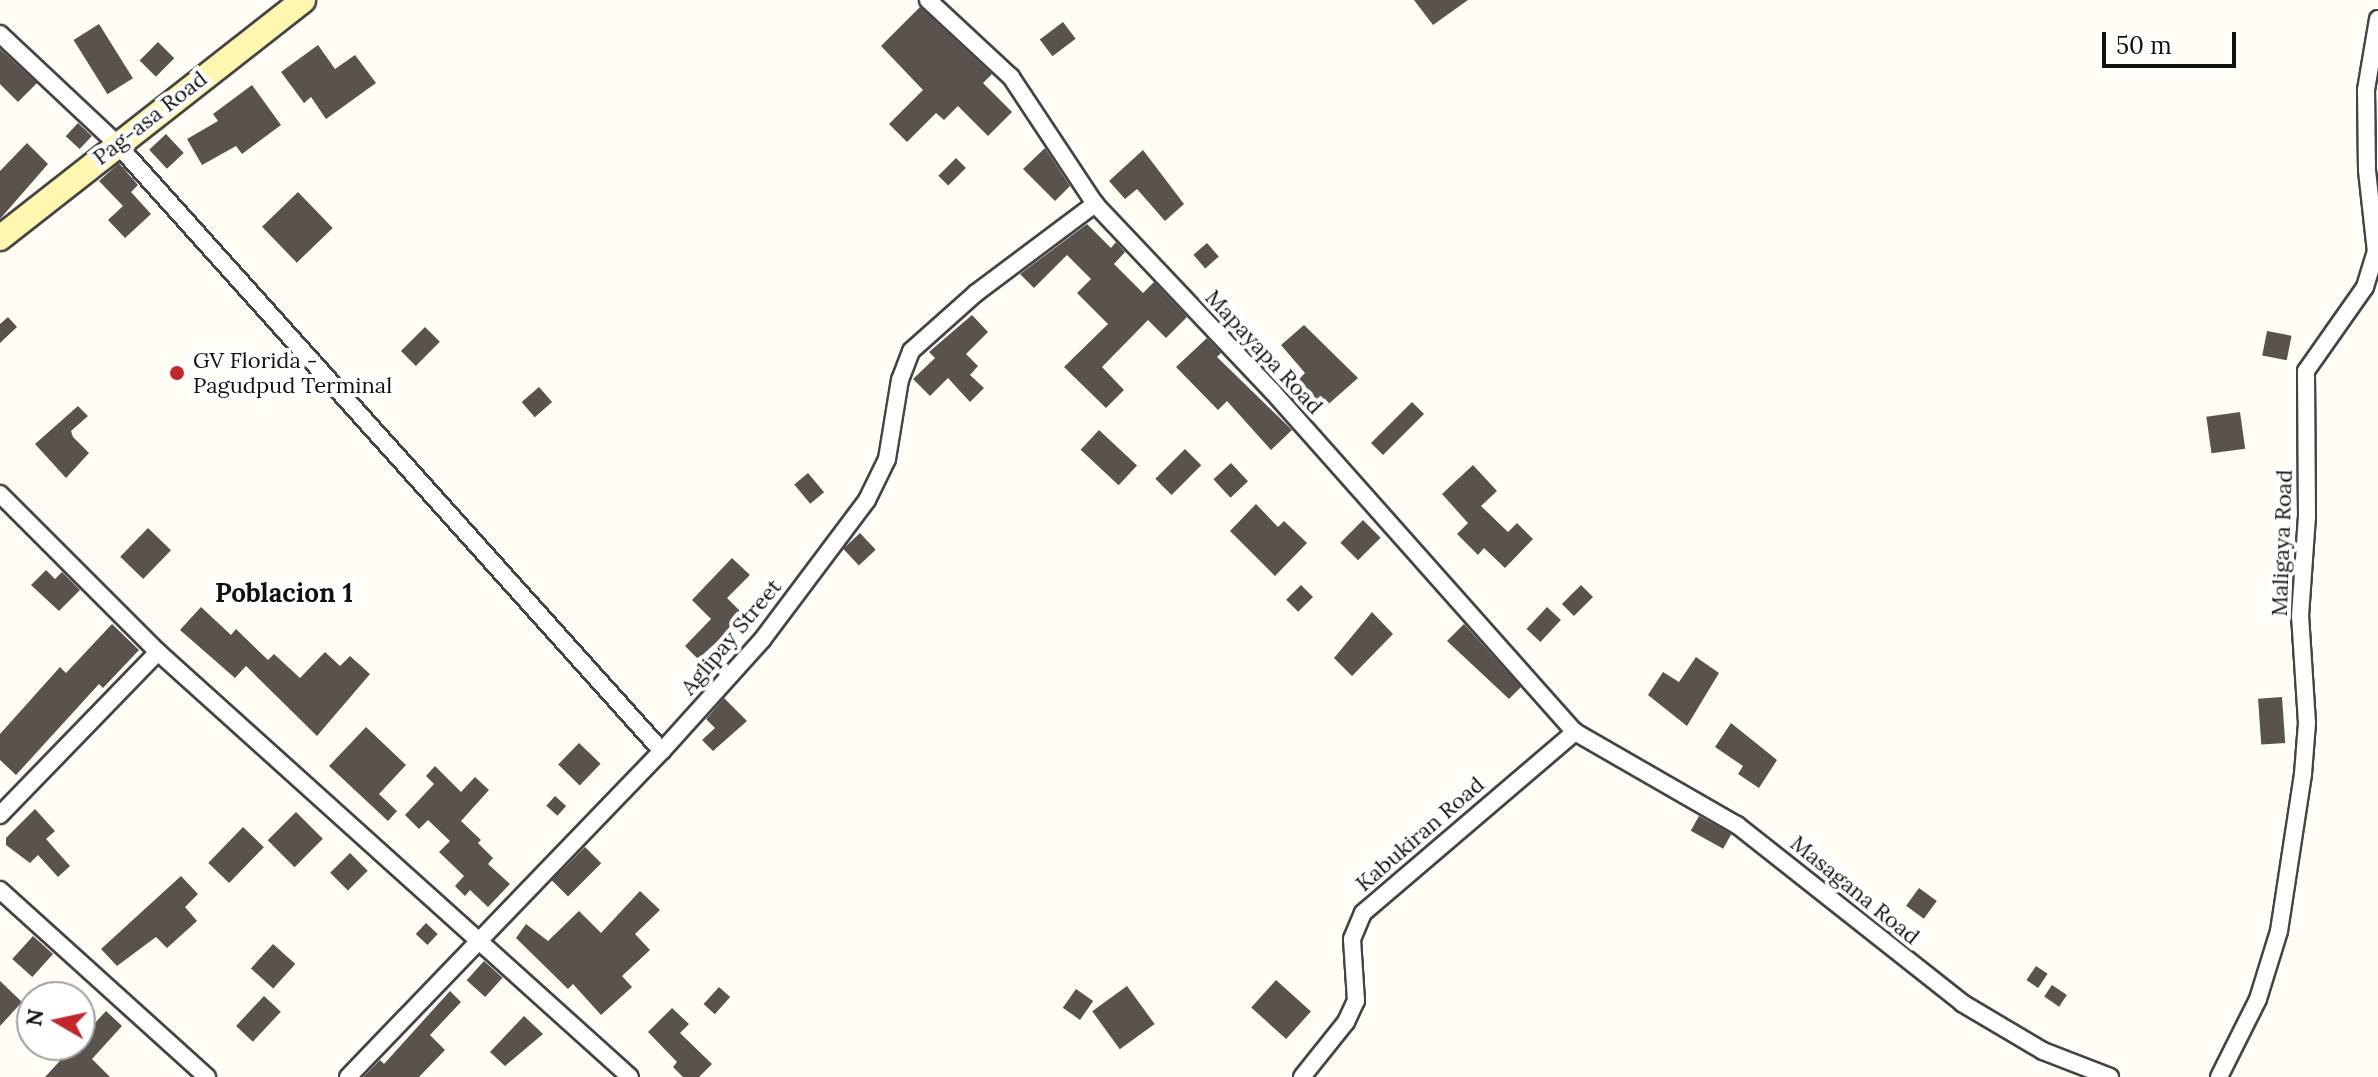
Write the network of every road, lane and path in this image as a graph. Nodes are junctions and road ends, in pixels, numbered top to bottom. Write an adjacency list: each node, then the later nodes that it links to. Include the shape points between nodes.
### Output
1 (303, 0): 5 (main road, Pag-asa Road)
2 (928, 0): 6 (street, Mapayapa Road, via 1011,77)
3 (2378, 19): 20 (street, Maligaya Road, via 2366,90 2376,252 2365,287 2306,371 2307,517 2300,616 2307,723 2303,774 2279,931 2258,999)
4 (0, 34): 5 (street)
5 (116, 143): 7 (main road, Pag-asa Road); 11 (street)
6 (1095, 204): 10 (street, Mapayapa Road, via 1272,391); 11 (street, Aglipay Street, via 976,293 911,351 902,372 887,459 867,500 762,640)
7 (0, 238)
8 (0, 494): 9 (street)
9 (158, 652): 12 (street); 14 (street)
10 (1575, 732): 18 (street, Kabukiran Road, via 1363,913 1352,939 1357,991 1352,1010); 19 (street, Masagana Road, via 1737,825 1962,1003 2043,1051)
11 (662, 751): 14 (street, Aglipay Street)
12 (0, 815)
13 (0, 890): 15 (street)
14 (478, 936): 16 (street, Aglipay Street); 17 (street)
15 (207, 1077)
16 (348, 1077)
17 (630, 1077)
18 (1302, 1077)
19 (2110, 1077)
20 (2219, 1077)

